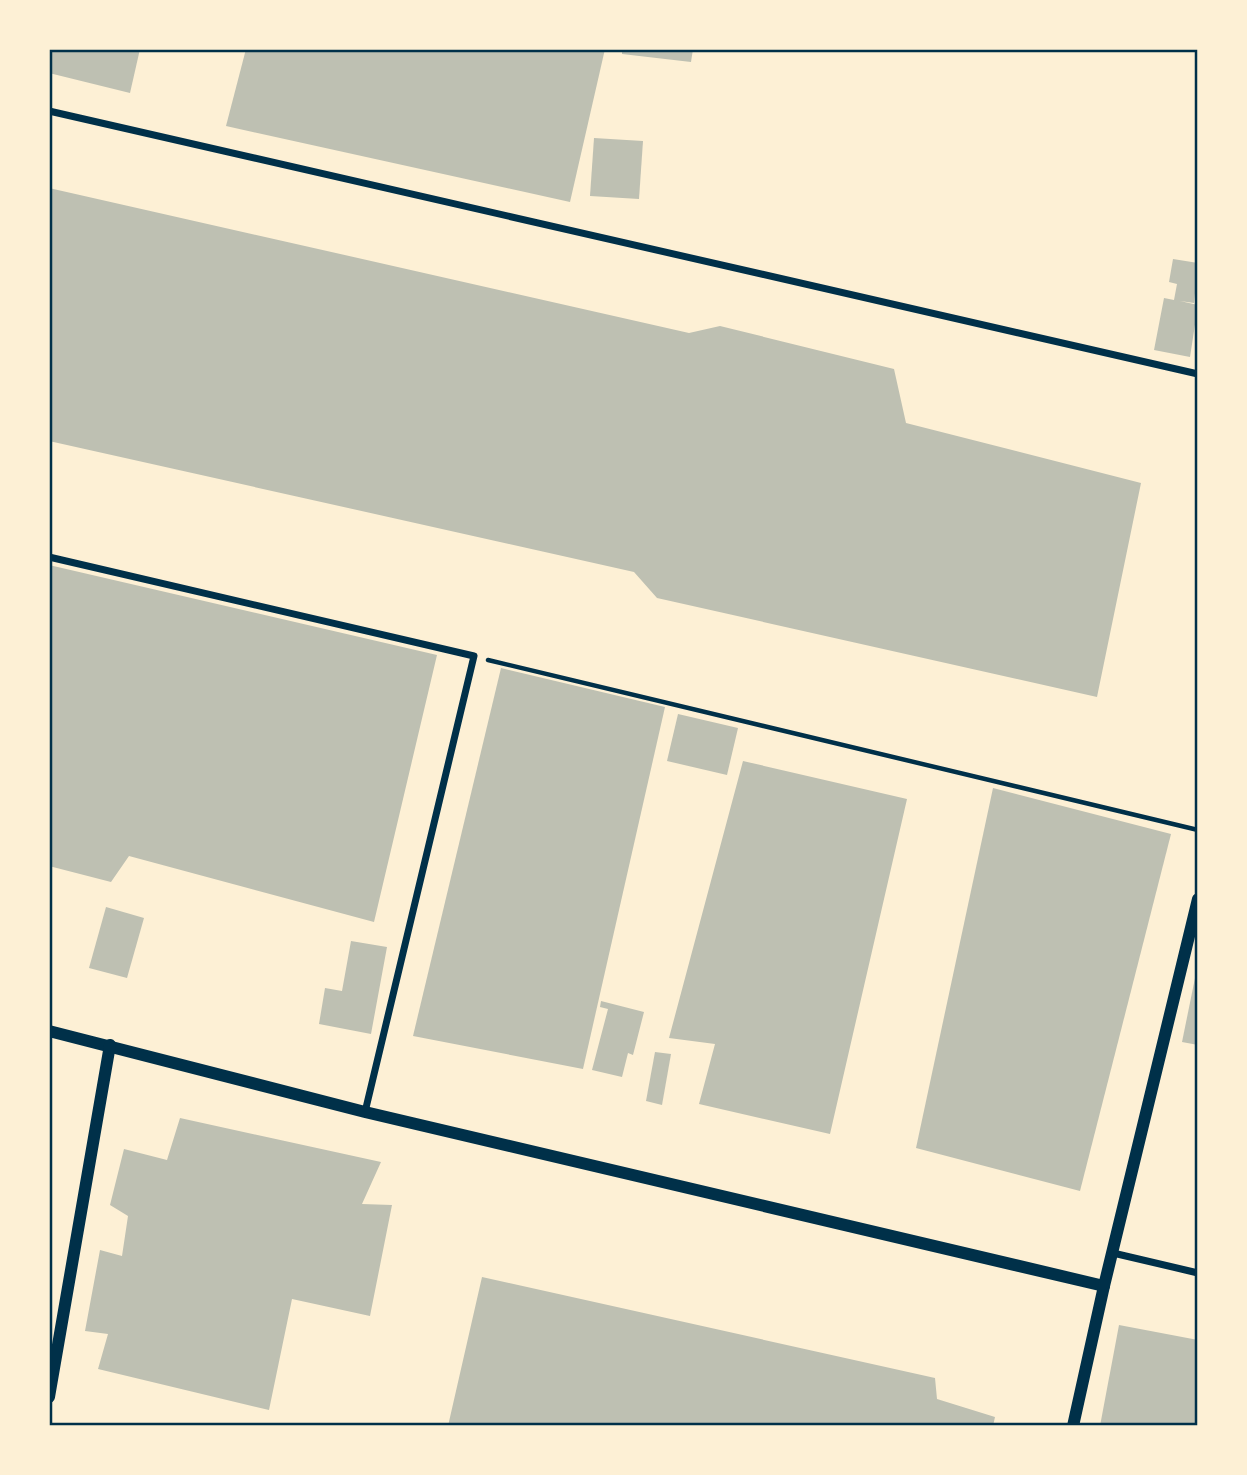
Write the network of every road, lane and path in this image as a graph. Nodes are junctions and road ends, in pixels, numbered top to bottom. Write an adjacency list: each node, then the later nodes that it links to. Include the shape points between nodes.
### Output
1 (49, 111): 2 (street)
2 (1198, 374)
3 (49, 557): 4 (street)
4 (474, 656): 5 (path); 9 (street)
5 (1198, 830)
6 (1198, 899): 10 (street)
7 (49, 1031): 8 (street)
8 (110, 1045): 9 (street); 13 (street)
9 (365, 1112): 12 (street)
10 (1113, 1253): 11 (street); 12 (street)
11 (1198, 1273)
12 (1104, 1286): 14 (street)
13 (49, 1396)
14 (1073, 1426)

